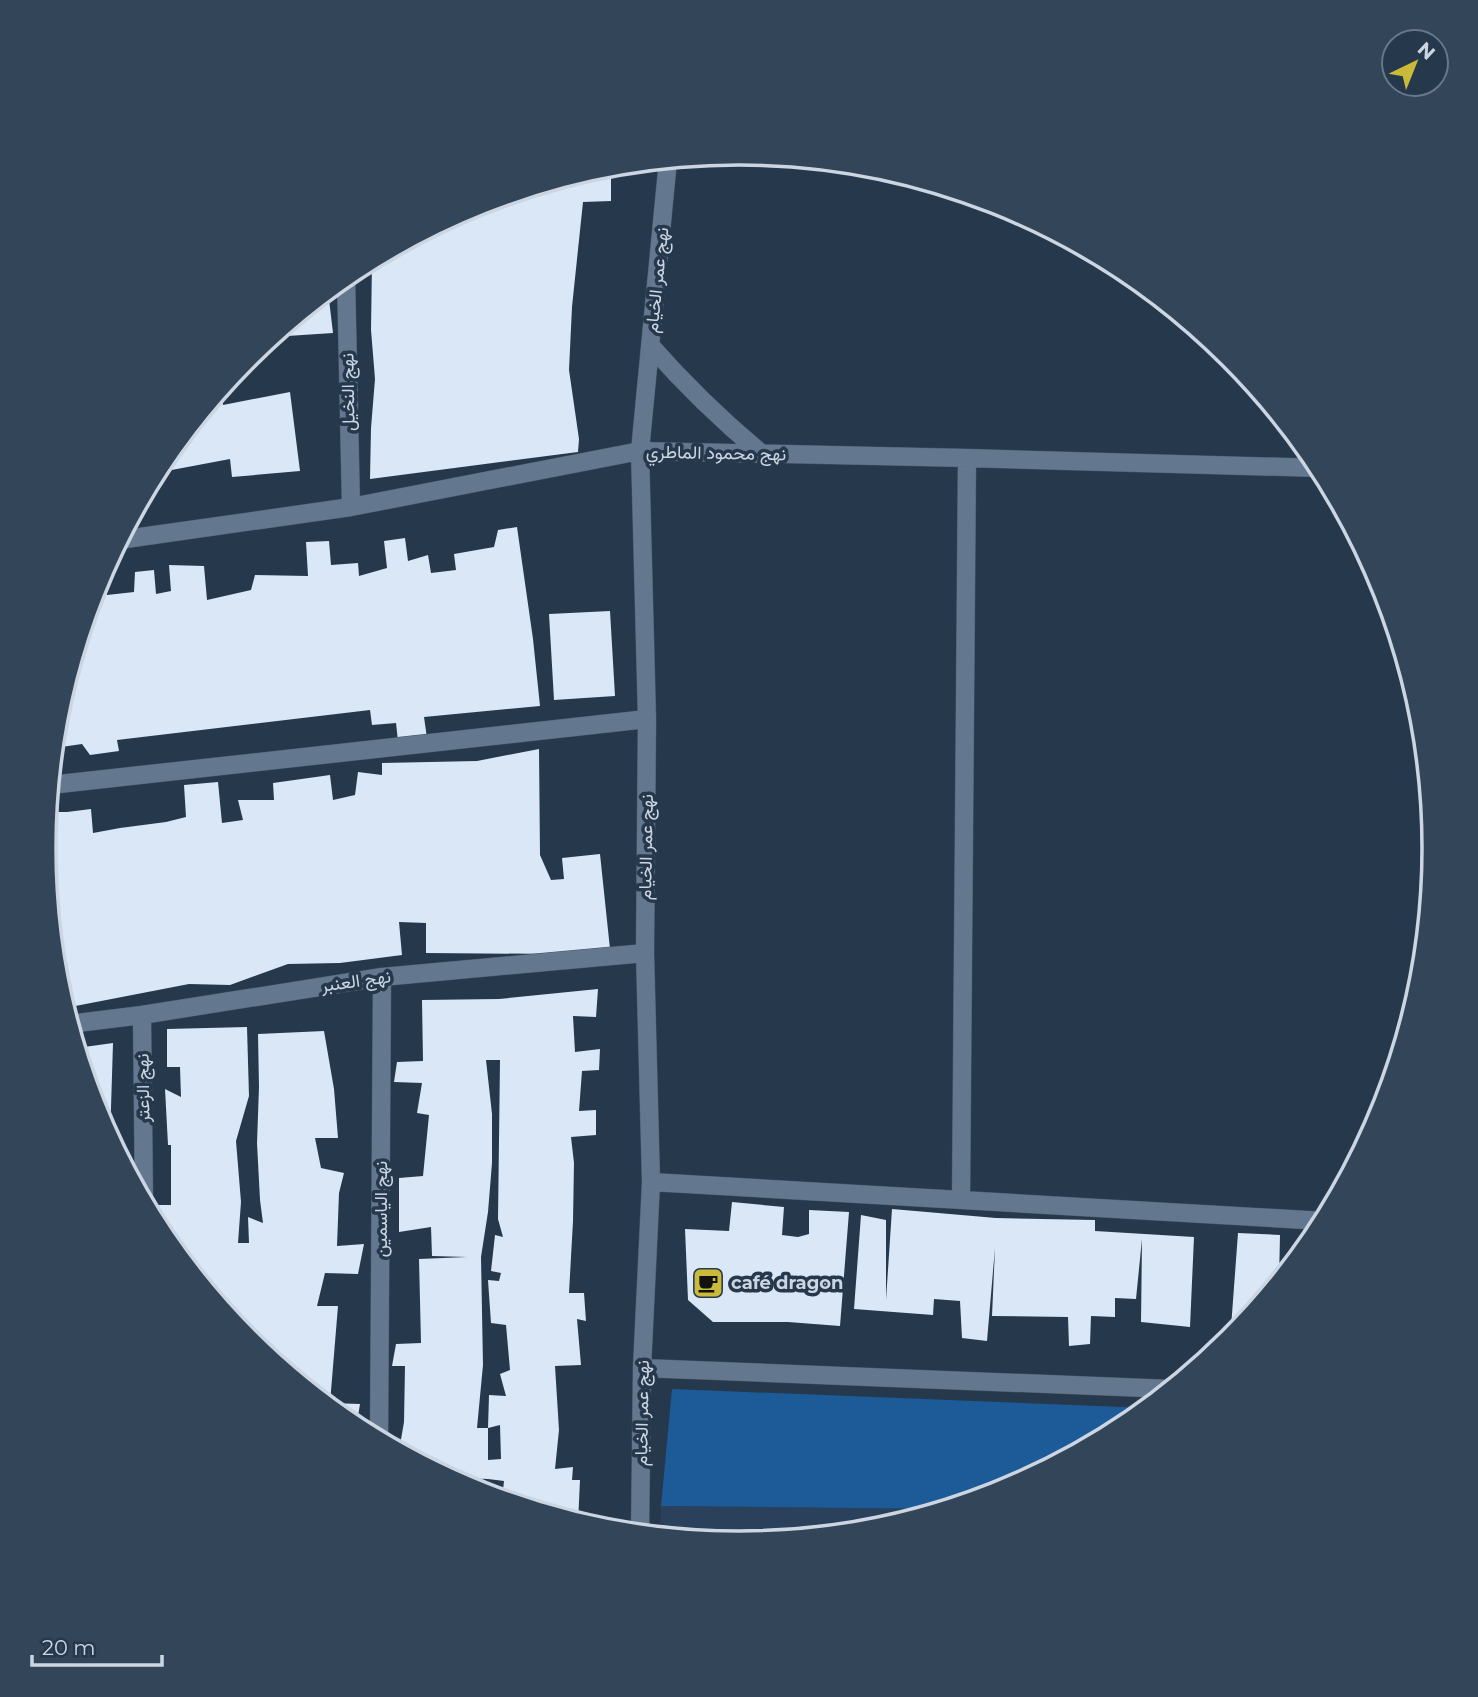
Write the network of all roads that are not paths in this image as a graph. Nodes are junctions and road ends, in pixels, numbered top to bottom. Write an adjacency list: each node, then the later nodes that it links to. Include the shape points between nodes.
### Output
1 (667, 169): 3 (street, نهج عمر الخيام)
2 (346, 291): 8 (street, نهج النخيل)
3 (650, 345): 4 (street, نهج عمر الخيام); 5 (street, via 721,420)
4 (640, 451): 5 (street, نهج محمود الماطري); 8 (street, نهج محمود الماطري); 10 (street, نهج عمر الخيام)
5 (761, 453): 6 (street, نهج محمود الماطري)
6 (967, 458): 7 (street, نهج محمود الماطري); 18 (street)
7 (1306, 468)
8 (351, 507): 9 (street, نهج محمود الماطري)
9 (130, 539)
10 (647, 719): 11 (street); 12 (street, نهج عمر الخيام)
11 (59, 784)
12 (645, 953): 13 (street, نهج العنبر); 16 (street, نهج عمر الخيام)
13 (382, 977): 14 (street, نهج العنبر); 22 (street, نهج الياسمين)
14 (142, 1015): 15 (street, نهج العنبر); 17 (street, نهج الزعتر)
15 (78, 1023)
16 (651, 1182): 18 (street); 20 (street, نهج عمر الخيام)
17 (144, 1183)
18 (961, 1200): 19 (street)
19 (1311, 1221)
20 (642, 1368): 21 (street); 23 (street, نهج عمر الخيام)
21 (1157, 1388)
22 (379, 1428)
23 (640, 1524)

